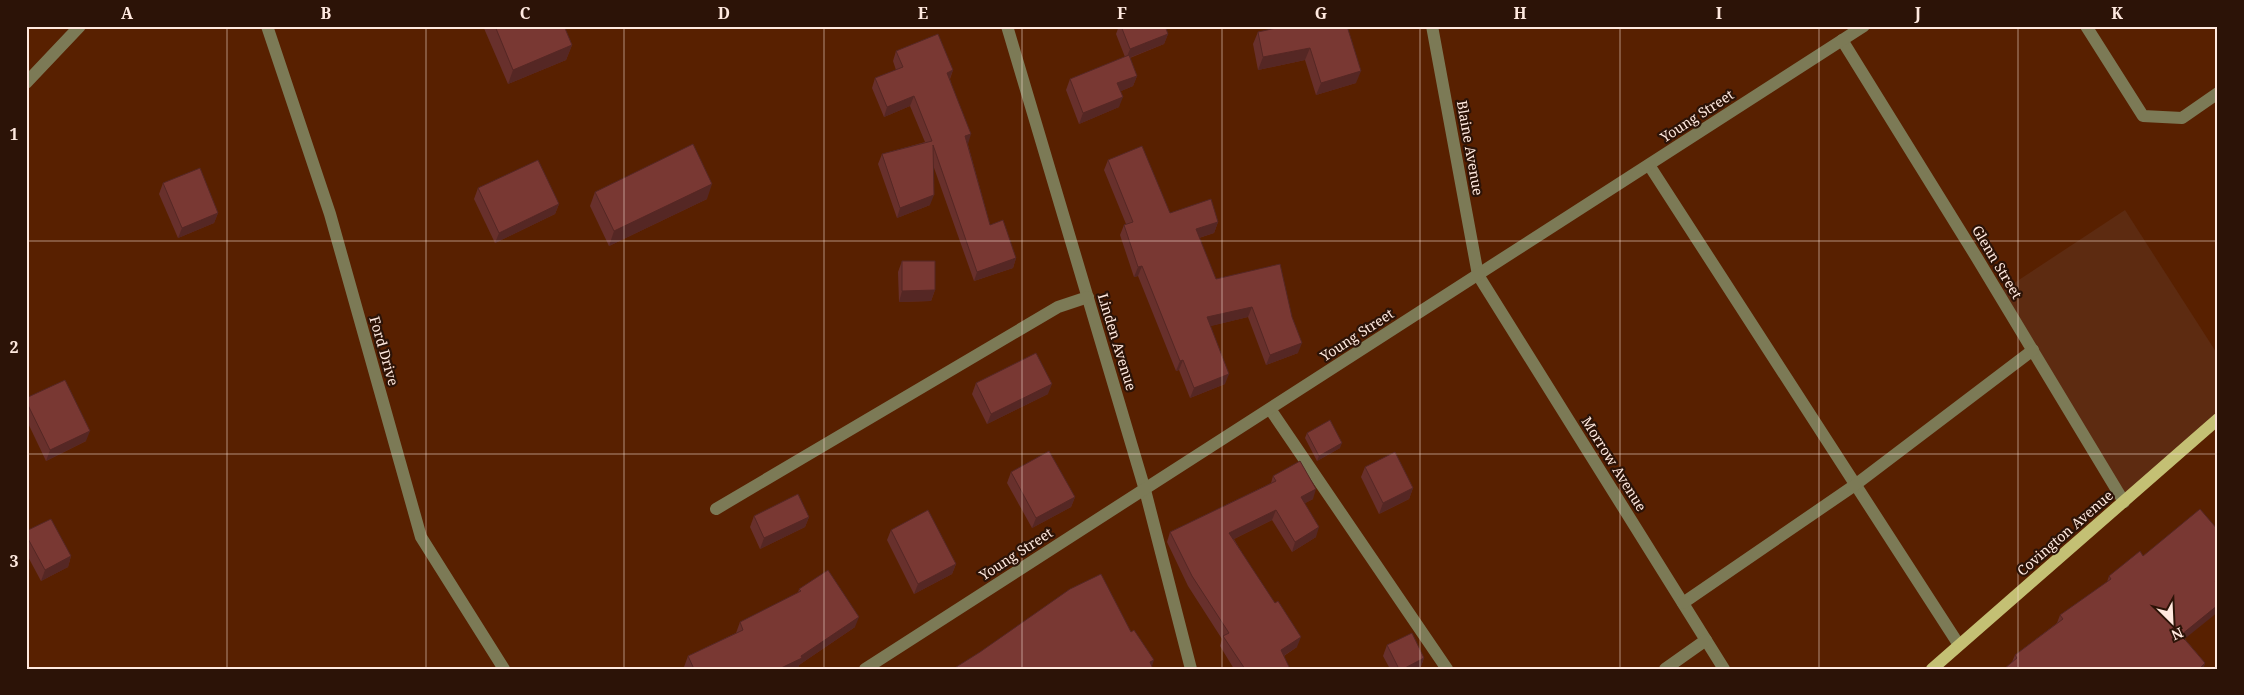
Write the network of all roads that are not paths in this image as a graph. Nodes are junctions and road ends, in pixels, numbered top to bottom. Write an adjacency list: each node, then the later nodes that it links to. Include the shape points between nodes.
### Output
1 (80, 26): 8 (street)
2 (267, 26): 23 (street, Ford Drive, via 330,214 421,537)
3 (1007, 26): 12 (street, Linden Avenue)
4 (1432, 26): 11 (street, Blaine Avenue)
5 (1864, 26): 7 (street, Young Street)
6 (2086, 26): 9 (street, via 2143,116 2182,118)
7 (1842, 40): 10 (street, Young Street); 13 (street, Glenn Street)
8 (26, 83)
9 (2218, 93)
10 (1649, 165): 11 (street, Young Street); 16 (street)
11 (1478, 275): 14 (street, Young Street); 20 (street, Morrow Avenue)
12 (1088, 297): 17 (street, Linden Avenue); 19 (street, via 1058,307)
13 (2033, 350): 16 (street); 18 (street, Glenn Street)
14 (1270, 409): 17 (street, Young Street); 26 (street)
15 (2218, 419): 18 (main road, Covington Avenue)
16 (1855, 485): 20 (street); 22 (street)
17 (1145, 490): 24 (street, Young Street); 25 (street, Linden Avenue)
18 (2124, 502): 22 (main road, Covington Avenue)
19 (716, 508)
20 (1683, 603): 21 (street, Morrow Avenue)
21 (1706, 640): 27 (street); 28 (street, Morrow Avenue)
22 (1959, 645): 29 (main road, Covington Avenue)
23 (504, 669)
24 (865, 669)
25 (1191, 669)
26 (1446, 669)
27 (1665, 669)
28 (1724, 669)
29 (1932, 669)

